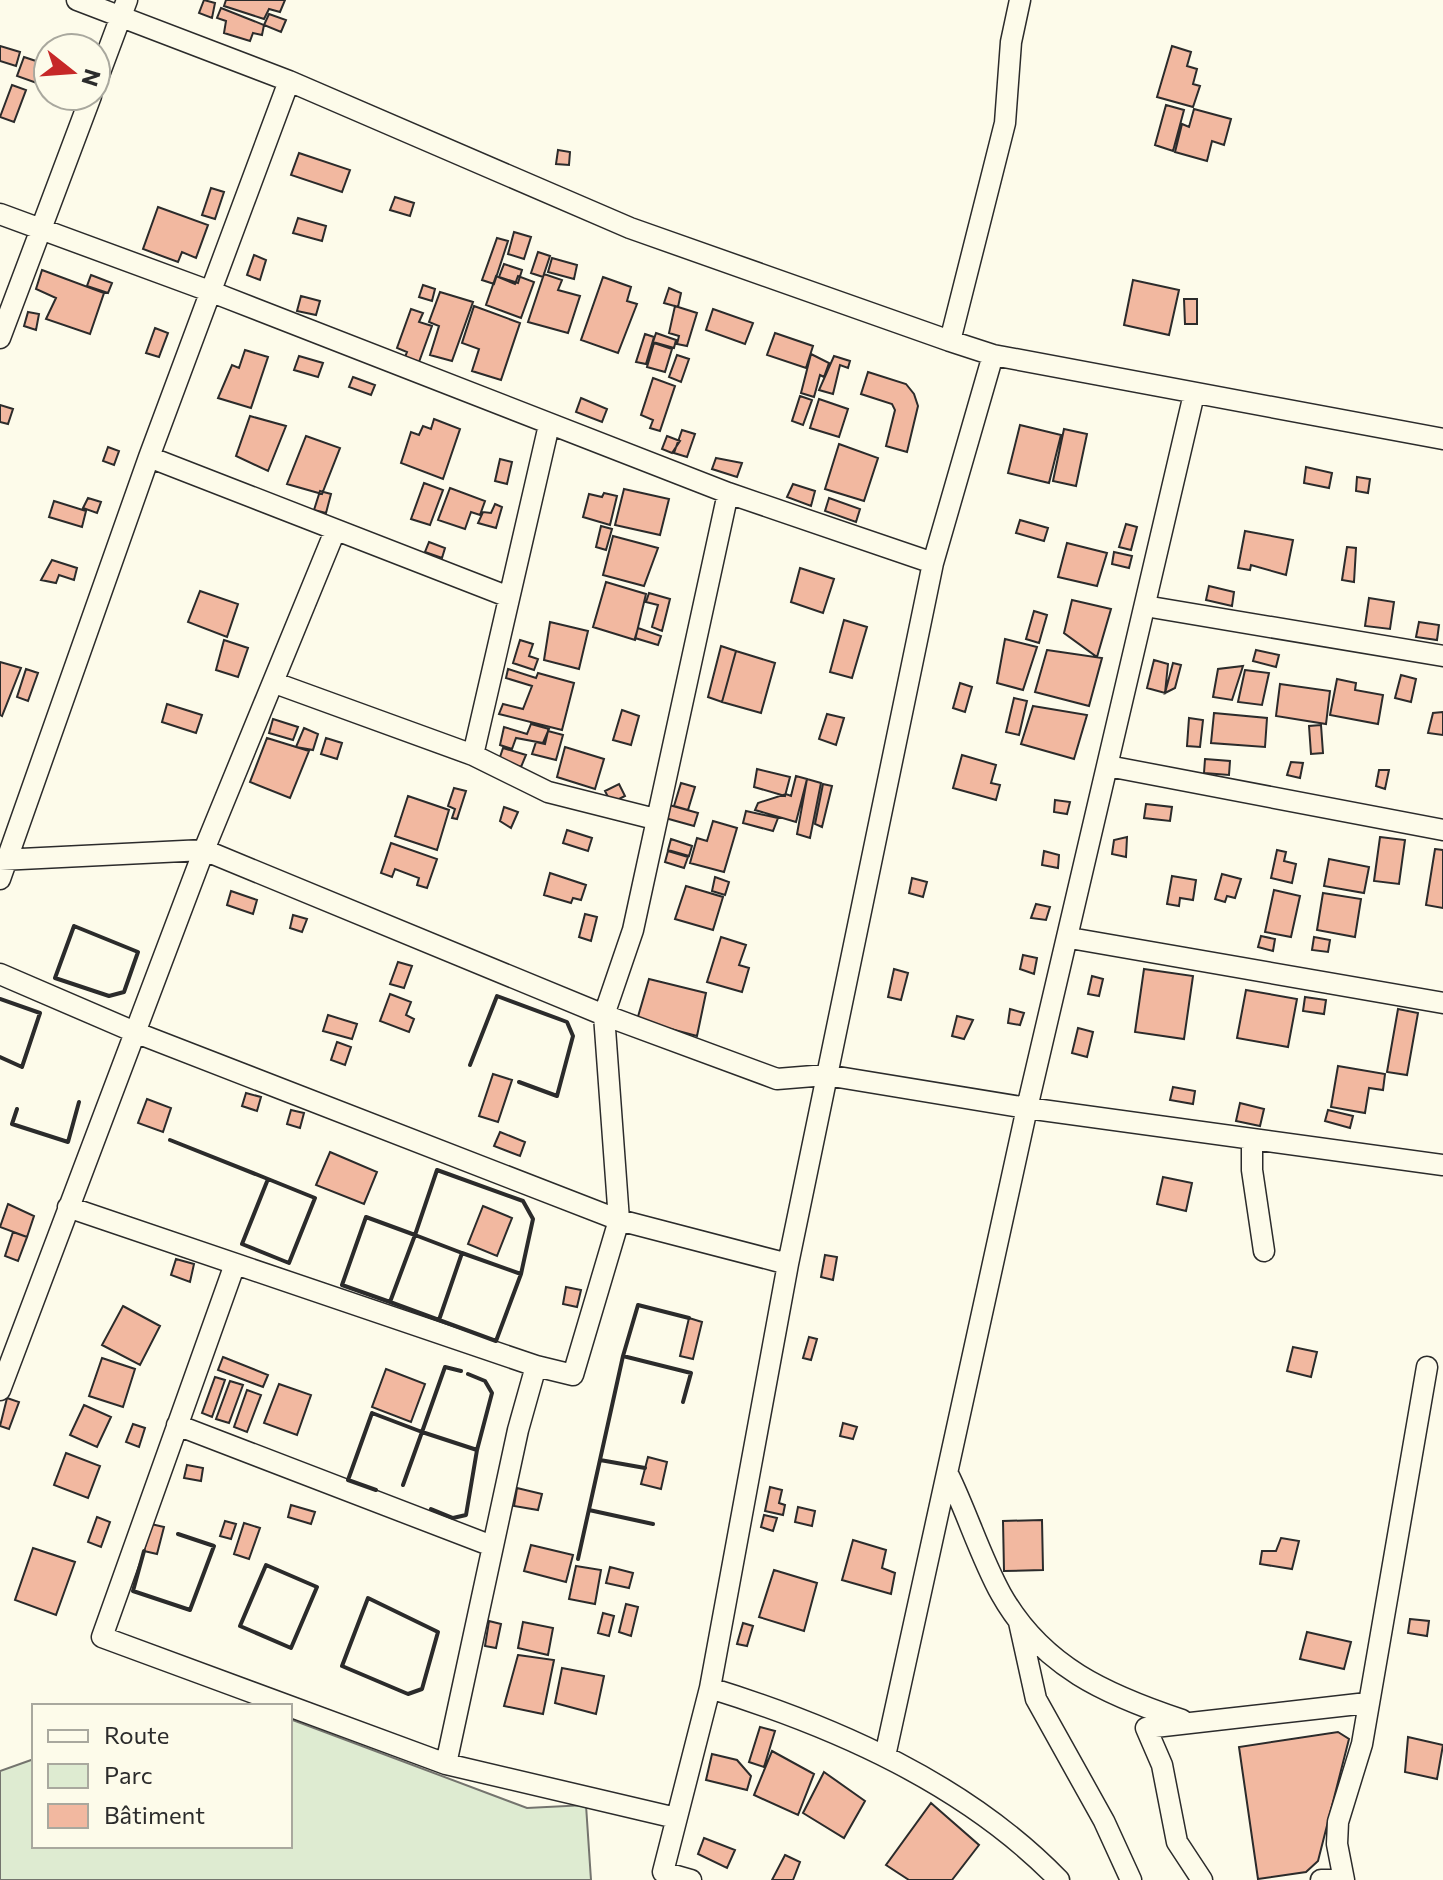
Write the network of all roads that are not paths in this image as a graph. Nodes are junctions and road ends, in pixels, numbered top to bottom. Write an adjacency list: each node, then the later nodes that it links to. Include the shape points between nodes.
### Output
1 (77, 0): 3 (street)
2 (1020, 0): 11 (street, via 1005,123)
3 (124, 8): 4 (street); 5 (street)
4 (112, 40)
5 (289, 81): 9 (street); 11 (street, via 630,228)
6 (85, 112): 8 (street)
7 (0, 214): 8 (street)
8 (41, 228): 9 (street); 10 (street)
9 (212, 292): 14 (street); 16 (street)
10 (0, 338)
11 (950, 341): 12 (street)
12 (993, 355): 13 (street); 19 (street)
13 (1194, 394): 15 (street); 21 (street)
14 (549, 425): 17 (street); 20 (street)
15 (1443, 439)
16 (149, 457): 18 (street); 29 (street)
17 (728, 493): 19 (street); 26 (street)
18 (335, 531): 20 (street); 23 (street)
19 (933, 563): 35 (street)
20 (509, 597): 24 (street)
21 (1145, 606): 22 (street); 25 (street)
22 (1443, 656)
23 (275, 683): 24 (street); 28 (street)
24 (473, 755): 26 (street, via 548,792)
25 (1108, 766): 27 (street); 30 (street)
26 (655, 819): 33 (street, via 633,930)
27 (1443, 830)
28 (204, 850): 29 (street); 33 (street); 34 (street)
29 (3, 867)
30 (1070, 938): 32 (street); 36 (street)
31 (0, 974): 34 (street)
32 (1443, 1003)
33 (604, 1015): 35 (street, via 777,1079); 40 (street)
34 (137, 1033): 39 (street); 40 (street)
35 (826, 1075): 36 (street); 43 (street)
36 (1027, 1108): 37 (street); 48 (street)
37 (1252, 1140): 38 (street); 41 (street)
38 (1443, 1165)
39 (68, 1207): 42 (street); 46 (street)
40 (619, 1220): 43 (street); 44 (street, via 573,1375)
41 (1264, 1251)
42 (235, 1264): 44 (street); 47 (street)
43 (788, 1264): 51 (street)
44 (536, 1366): 49 (street)
45 (1427, 1367): 52 (street)
46 (0, 1390)
47 (177, 1425): 49 (street); 53 (street, via 102,1637)
48 (949, 1476): 50 (street, via 1000,1592); 56 (street)
49 (492, 1546): 57 (street)
50 (1018, 1620): 55 (street, via 1068,1670 1116,1698); 61 (street, via 1036,1699)
51 (710, 1688): 56 (street); 58 (street)
52 (1367, 1703): 55 (street); 65 (street, via 1362,1744 1338,1822)
53 (283, 1704)
54 (292, 1707): 57 (street)
55 (1191, 1723): 62 (street, via 1146,1728 1162,1765 1177,1842)
56 (885, 1756): 60 (street, via 962,1801)
57 (446, 1764): 58 (street)
58 (676, 1818): 59 (street, via 663,1872)
59 (691, 1880)
60 (1059, 1880)
61 (1131, 1880)
62 (1202, 1880)
63 (1321, 1880): 64 (street)
64 (1337, 1880)
65 (1344, 1880)

